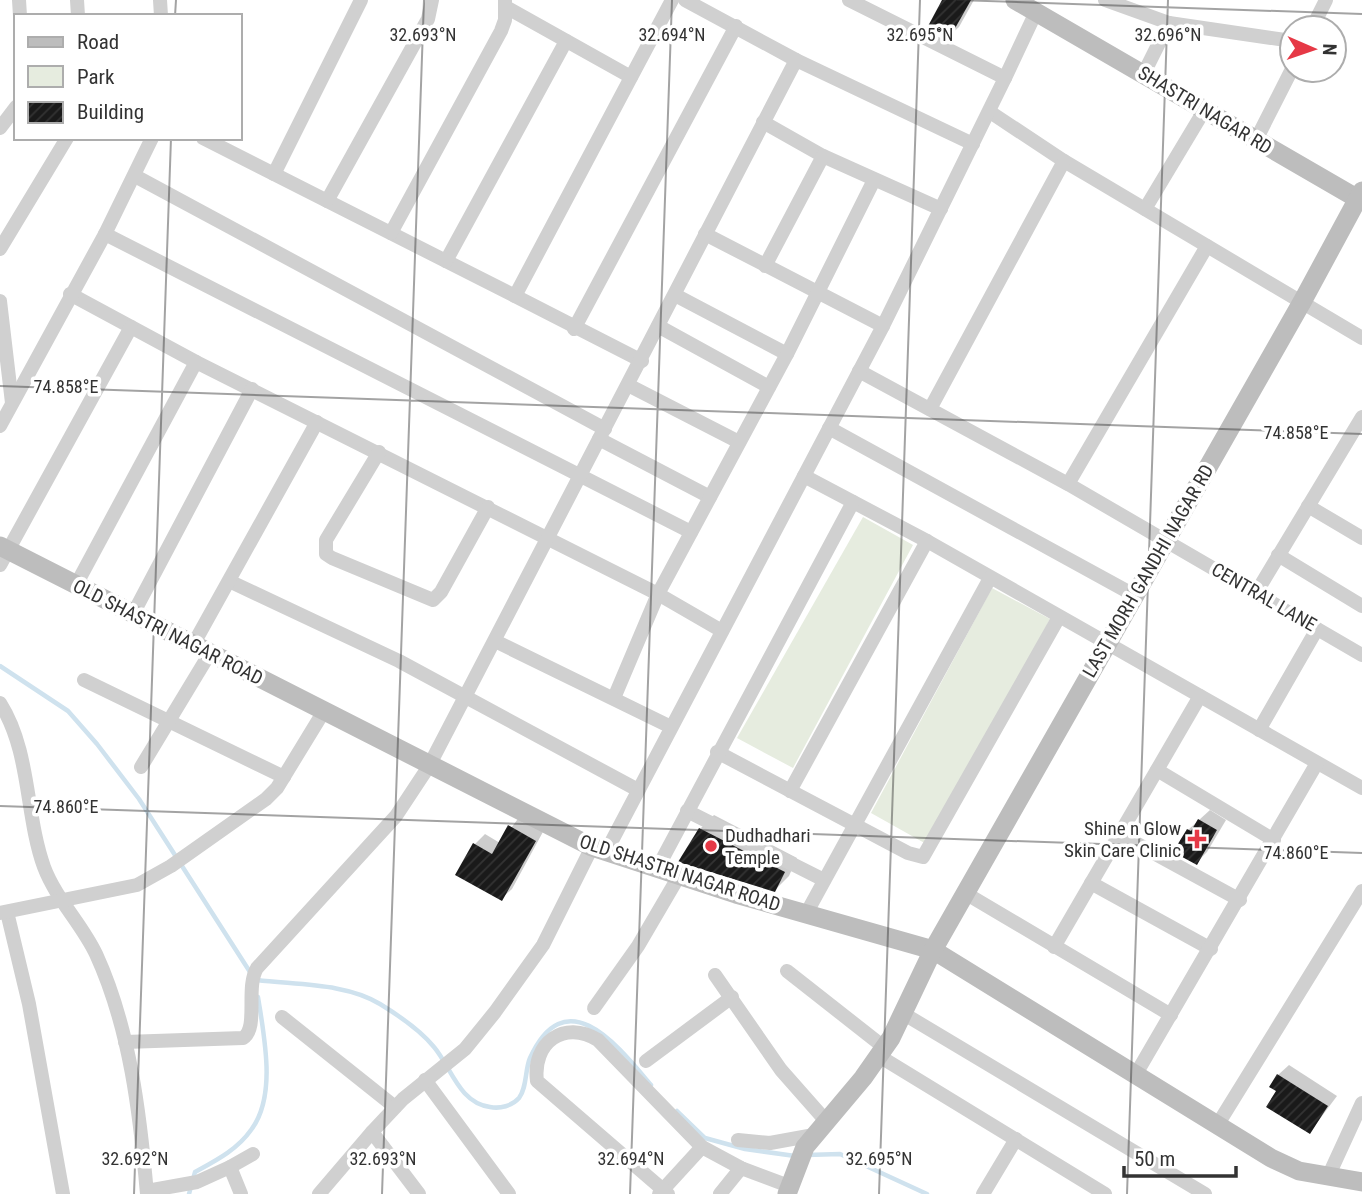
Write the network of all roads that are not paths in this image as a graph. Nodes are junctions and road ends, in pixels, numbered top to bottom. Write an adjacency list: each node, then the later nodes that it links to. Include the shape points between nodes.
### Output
1 (361, 0): 31 (street)
2 (432, 0): 34 (street, via 428,19)
3 (672, 0): 16 (street)
4 (685, 0): 11 (street)
5 (849, 0): 17 (street)
6 (1015, 0): 9 (street, SHASTRI NAGAR RD)
7 (1105, 0): 10 (street)
8 (505, 3): 13 (street); 38 (street, via 501,31)
9 (1036, 12): 15 (street, SHASTRI NAGAR RD); 17 (street)
10 (1169, 23): 12 (street); 15 (street)
11 (736, 26): 14 (street); 54 (street)
12 (1278, 39)
13 (566, 41): 16 (street); 43 (street)
14 (796, 60): 22 (street); 28 (street)
15 (1144, 73): 19 (street, SHASTRI NAGAR RD)
16 (631, 77): 48 (street)
17 (1005, 78): 21 (street)
18 (1284, 84): 27 (street)
19 (1205, 109): 27 (street, SHASTRI NAGAR RD); 37 (street)
20 (14, 110): 23 (street)
21 (990, 112): 28 (street); 30 (street)
22 (763, 122): 29 (street); 40 (street)
23 (0, 128)
24 (66, 140): 42 (street)
25 (151, 140): 32 (street)
26 (207, 140): 31 (street)
27 (1256, 140): 35 (street, SHASTRI NAGAR RD)
28 (973, 144): 36 (street)
29 (824, 156): 33 (street); 44 (street)
30 (1064, 161): 37 (street); 64 (street)
31 (274, 174): 34 (street)
32 (135, 176): 39 (street); 69 (street)
33 (874, 180): 36 (street); 47 (street)
34 (327, 201): 38 (street)
35 (1359, 201): 50 (street, LAST MORH GANDHI NAGAR RD)
36 (941, 209): 52 (street)
37 (1145, 209): 41 (street)
38 (391, 233): 43 (street)
39 (105, 234): 45 (street); 74 (street)
40 (705, 234): 44 (street); 46 (street)
41 (1207, 246): 50 (street); 75 (street)
42 (0, 249)
43 (446, 261): 48 (street)
44 (765, 267): 47 (street)
45 (70, 294): 53 (street); 63 (street)
46 (675, 295): 51 (street); 56 (street)
47 (819, 295): 52 (street); 56 (street)
48 (515, 296): 54 (street)
49 (0, 301): 63 (street)
50 (1302, 302): 55 (street); 83 (street, LAST MORH GANDHI NAGAR RD)
51 (658, 326): 57 (street); 61 (street)
52 (883, 326): 59 (street)
53 (131, 327): 58 (street); 85 (street)
54 (574, 329): 57 (street)
55 (1362, 338)
56 (787, 354): 61 (street)
57 (642, 360): 60 (street)
58 (197, 362): 62 (street); 89 (street)
59 (859, 371): 64 (street, CENTRAL LANE); 68 (street)
60 (628, 385): 69 (street); 71 (street)
61 (769, 387): 71 (street)
62 (252, 389): 66 (street); 94 (street)
63 (12, 402): 67 (street)
64 (930, 409): 75 (street, CENTRAL LANE)
65 (1362, 417): 70 (street)
66 (317, 422): 72 (street); 88 (street)
67 (0, 426)
68 (829, 428): 73 (street); 92 (street)
69 (602, 434): 74 (street); 76 (street)
70 (1357, 437): 78 (street)
71 (739, 442): 76 (street)
72 (379, 452): 79 (street); 79 (street, via 327,540 326,554 332,558 433,600)
73 (804, 476): 77 (street); 97 (street)
74 (580, 477): 80 (street); 81 (street)
75 (1068, 484): 83 (street, CENTRAL LANE)
76 (710, 497): 80 (street)
77 (853, 502): 84 (street); 111 (street)
78 (1308, 506): 82 (street); 86 (street)
79 (488, 507): 81 (street)
80 (691, 532): 91 (street)
81 (547, 537): 91 (street); 98 (street)
82 (1362, 538)
83 (1166, 539): 90 (street, CENTRAL LANE); 92 (street, LAST MORH GANDHI NAGAR RD)
84 (927, 541): 87 (street); 119 (street)
85 (4, 554): 89 (street, OLD SHASTRI NAGAR ROAD)
86 (1279, 555): 90 (street); 93 (street)
87 (990, 578): 95 (street); 121 (street)
88 (229, 581): 100 (street); 103 (street)
89 (76, 585): 94 (street, OLD SHASTRI NAGAR ROAD)
90 (1256, 593): 96 (street, CENTRAL LANE)
91 (658, 594): 97 (street); 105 (street)
92 (1134, 595): 99 (street, LAST MORH GANDHI NAGAR RD)
93 (1362, 606)
94 (133, 614): 100 (street, OLD SHASTRI NAGAR ROAD)
95 (1059, 617): 99 (street); 121 (street, via 923,856 908,853)
96 (1317, 629): 101 (street, CENTRAL LANE); 110 (street)
97 (722, 631): 109 (street)
98 (495, 640): 103 (street); 105 (street)
99 (1108, 643): 104 (street); 130 (street, LAST MORH GANDHI NAGAR RD)
100 (202, 649): 107 (street, OLD SHASTRI NAGAR ROAD); 108 (street)
101 (1362, 655)
102 (84, 680): 108 (street)
103 (465, 695): 113 (street); 118 (street)
104 (1200, 696): 110 (street); 115 (street)
105 (614, 698): 109 (street)
106 (0, 703): 132 (street, via 13,727 45,869)
107 (324, 711): 113 (street, OLD SHASTRI NAGAR ROAD); 116 (street)
108 (169, 721): 114 (street); 116 (street)
109 (671, 727): 118 (street)
110 (1259, 730): 112 (street)
111 (717, 752): 119 (street); 120 (street)
112 (1317, 763): 117 (street); 123 (street)
113 (429, 766): 124 (street, OLD SHASTRI NAGAR ROAD); 145 (street, via 396,816 254,973 248,1035)
114 (141, 767)
115 (1157, 770): 122 (street); 123 (street)
116 (284, 777): 132 (street, via 266,799 172,866 137,885)
117 (1362, 788)
118 (638, 790): 124 (street)
119 (790, 791): 121 (street)
120 (687, 811): 125 (street); 127 (street)
121 (853, 824): 127 (street)
122 (1119, 834): 128 (street); 131 (street)
123 (1274, 840): 131 (street)
124 (599, 849): 125 (street, OLD SHASTRI NAGAR ROAD); 149 (street, via 543,945 495,1012 453,1060)
125 (657, 869): 126 (street, OLD SHASTRI NAGAR ROAD)
126 (678, 876): 134 (street, OLD SHASTRI NAGAR ROAD); 141 (street, via 638,946)
127 (824, 880): 134 (street)
128 (1091, 883): 135 (street); 136 (street)
129 (1362, 891): 152 (street)
130 (965, 893): 135 (street); 137 (street, LAST MORH GANDHI NAGAR RD)
131 (1240, 900): 136 (street)
132 (65, 901): 133 (street); 145 (street, via 104,972)
133 (4, 912): 166 (street, via 34,1029)
134 (806, 914): 137 (street, OLD SHASTRI NAGAR ROAD)
135 (1054, 947): 143 (street)
136 (1211, 949): 143 (street)
137 (933, 950): 142 (street, LAST MORH GANDHI NAGAR RD); 148 (street, OLD SHASTRI NAGAR ROAD)
138 (787, 971): 146 (street)
139 (715, 975): 140 (street)
140 (732, 997): 147 (street); 154 (street, via 781,1070)
141 (594, 1008)
142 (904, 1014): 146 (street, LAST MORH GANDHI NAGAR RD); 174 (street)
143 (1171, 1015): 148 (street)
144 (282, 1017): 150 (street)
145 (125, 1042): 164 (street)
146 (882, 1052): 154 (street, LAST MORH GANDHI NAGAR RD); 155 (street)
147 (646, 1061)
148 (1136, 1074): 152 (street, OLD SHASTRI NAGAR ROAD)
149 (428, 1078): 150 (street); 170 (street)
150 (394, 1107): 153 (street)
151 (1360, 1112): 161 (street)
152 (1218, 1124): 161 (street, OLD SHASTRI NAGAR ROAD, via 1288,1167)
153 (372, 1132): 168 (street); 169 (street)
154 (815, 1135): 156 (street, via 770,1143); 163 (street, LAST MORH GANDHI NAGAR RD)
155 (1016, 1139): 172 (street); 173 (street)
156 (738, 1140)
157 (702, 1147): 160 (street); 165 (street); 165 (street, via 598,1040 570,1030 552,1038 539,1061 537,1081)
158 (253, 1154): 159 (street)
159 (230, 1167): 164 (street, via 191,1183); 167 (street)
160 (741, 1168): 163 (street); 171 (street)
161 (1328, 1177): 162 (street, OLD SHASTRI NAGAR ROAD)
162 (1362, 1182)
163 (789, 1185)
164 (147, 1192)
165 (663, 1193)
166 (63, 1194)
167 (241, 1194)
168 (319, 1194)
169 (419, 1194)
170 (509, 1194)
171 (720, 1194)
172 (983, 1194)
173 (1105, 1194)
174 (1205, 1194)

